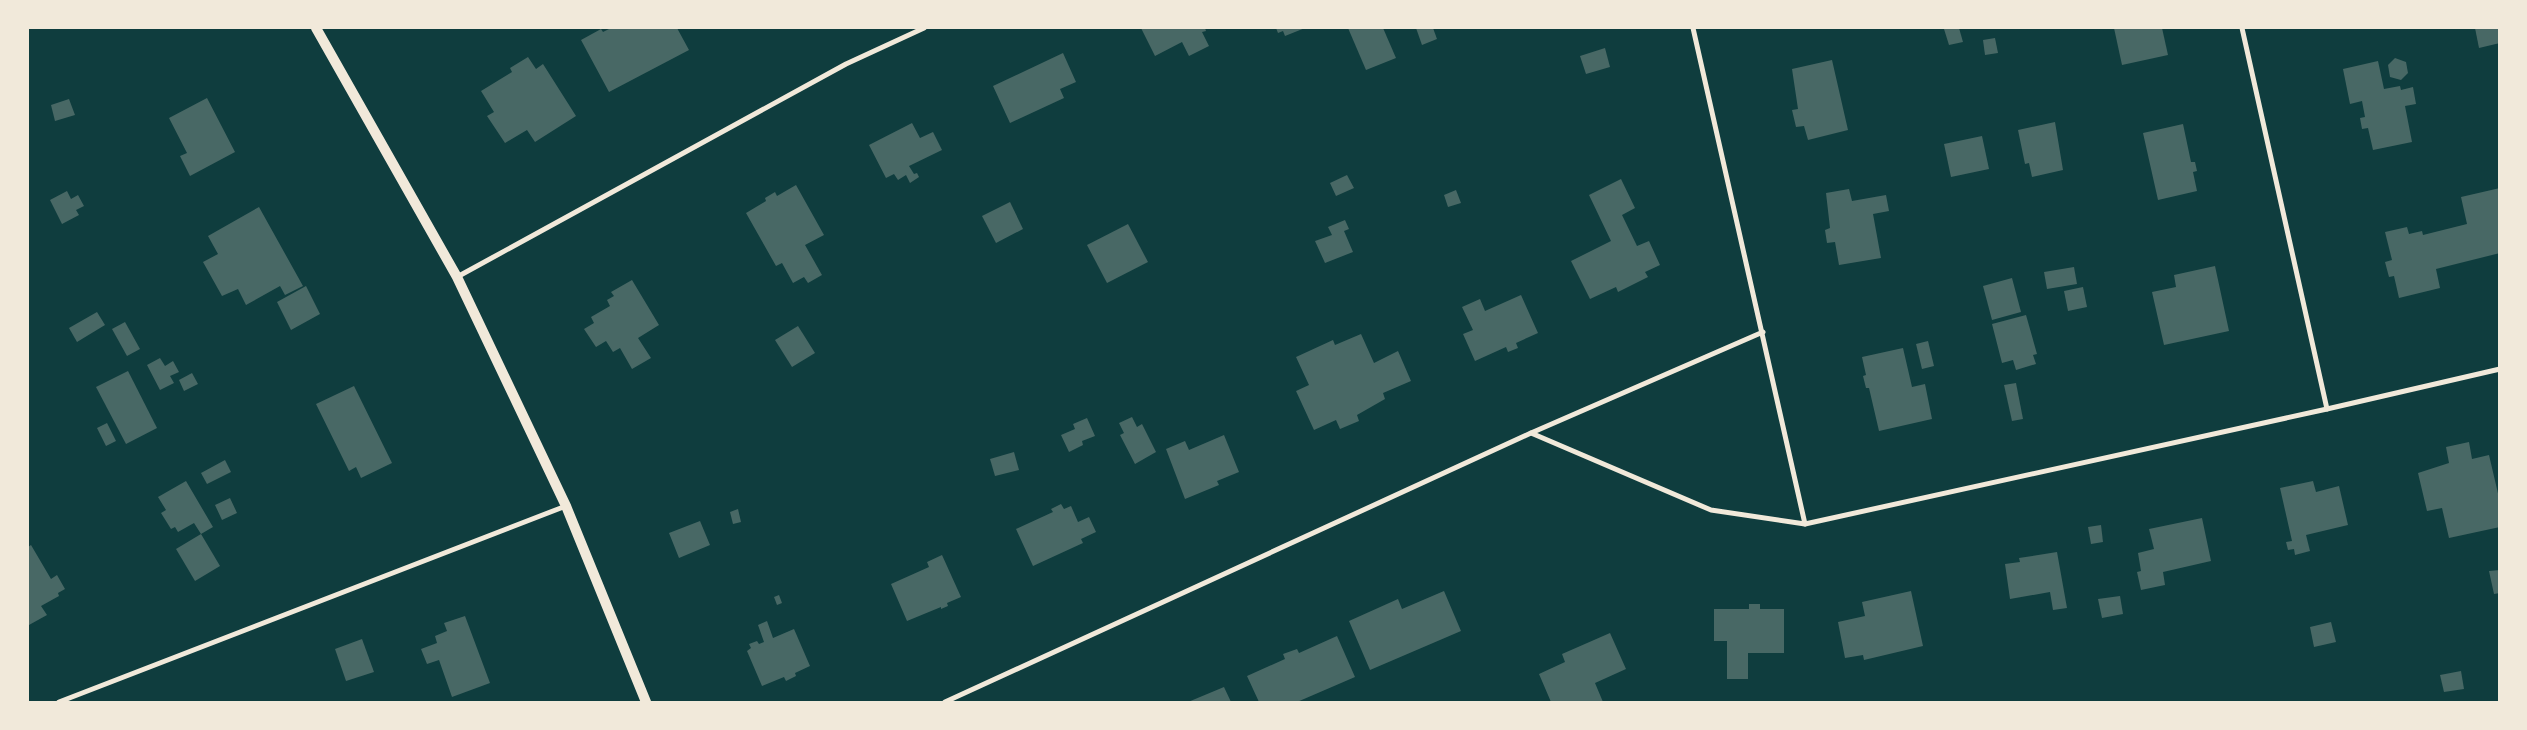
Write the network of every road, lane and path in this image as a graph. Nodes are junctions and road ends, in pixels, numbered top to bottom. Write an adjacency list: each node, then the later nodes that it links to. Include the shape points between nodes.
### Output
1 (316, 28): 5 (main road)
2 (924, 28): 5 (street, via 846,64)
3 (1692, 28): 6 (street)
4 (2242, 28): 8 (street)
5 (457, 277): 10 (main road)
6 (1763, 332): 9 (street); 11 (street)
7 (2500, 369): 8 (street)
8 (2327, 409): 11 (street)
9 (1531, 434): 11 (street, via 1711,510); 14 (street)
10 (566, 506): 12 (street); 13 (main road)
11 (1805, 524)
12 (59, 702)
13 (646, 702)
14 (944, 702)

